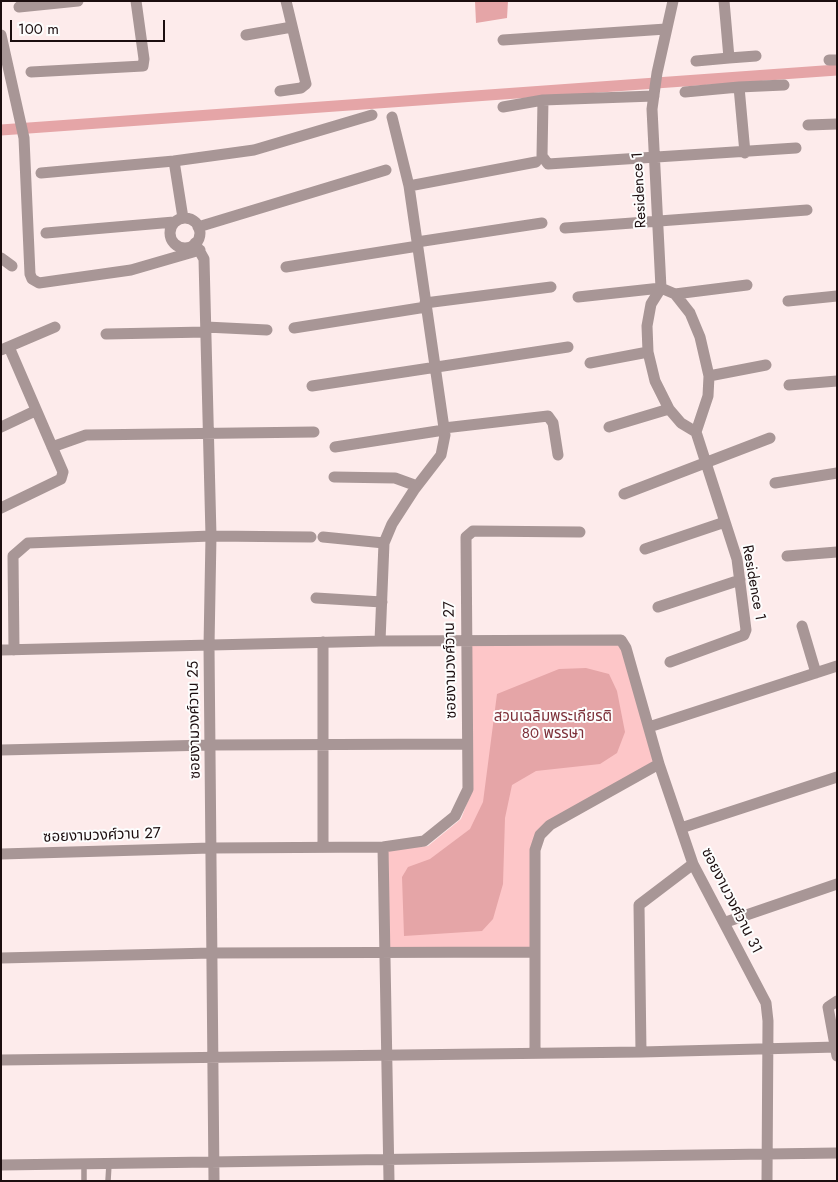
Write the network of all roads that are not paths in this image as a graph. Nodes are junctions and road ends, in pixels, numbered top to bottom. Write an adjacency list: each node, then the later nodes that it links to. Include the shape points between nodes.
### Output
1 (78, 1): 6 (street)
2 (136, 1): 15 (street, via 143,66)
3 (286, 1): 7 (street)
4 (673, 1): 8 (street)
5 (724, 1): 13 (street)
6 (19, 7)
7 (292, 27): 10 (street); 18 (street, via 306,84 301,88)
8 (666, 29): 11 (street); 20 (street, Residence 1)
9 (1, 35): 43 (street, via 23,133 32,280 39,283 131,270)
10 (246, 35)
11 (503, 40)
12 (756, 56): 13 (street)
13 (729, 58): 14 (street)
14 (696, 61)
15 (31, 72)
16 (784, 85): 17 (street)
17 (739, 87): 19 (street); 28 (street)
18 (280, 91)
19 (685, 92)
20 (654, 94): 21 (street); 29 (street, Residence 1)
21 (543, 100): 22 (street); 29 (street, via 542,156 548,164)
22 (503, 107)
23 (372, 115): 30 (street, via 254,150)
24 (392, 117): 34 (street)
25 (837, 124): 26 (street)
26 (808, 125)
27 (796, 148): 28 (street)
28 (746, 153): 29 (street)
29 (654, 156): 37 (street, Residence 1)
30 (174, 161): 33 (street); 36 (street)
31 (536, 162): 34 (street)
32 (386, 170): 39 (street)
33 (41, 173)
34 (409, 186): 42 (street)
35 (807, 210): 37 (street)
36 (178, 220): 39 (street, via 192,220); 41 (street); 43 (street, via 170,235 174,243 182,248)
37 (656, 221): 40 (street); 49 (street, Residence 1)
38 (542, 223): 42 (street)
39 (198, 227): 43 (street)
40 (565, 228)
41 (46, 233)
42 (417, 244): 46 (street); 54 (street)
43 (200, 250): 57 (street, ซอยงามวงศ์วาน 25)
44 (1, 258): 45 (street)
45 (12, 266)
46 (286, 267)
47 (747, 284): 50 (street)
48 (551, 287): 54 (street)
49 (661, 288): 50 (street); 52 (street); 62 (street, via 651,304 647,326)
50 (675, 294): 66 (street, via 690,313 700,337)
51 (837, 296): 53 (street)
52 (578, 297)
53 (788, 301)
54 (426, 305): 56 (street); 65 (street)
55 (55, 327): 61 (street)
56 (294, 328)
57 (206, 330): 58 (street); 59 (street); 77 (street, ซอยงามวงศ์วาน 25)
58 (267, 330)
59 (106, 334)
60 (568, 347): 65 (street)
61 (5, 348): 71 (street)
62 (648, 352): 63 (street); 70 (street, via 655,381)
63 (590, 363)
64 (766, 365): 66 (street)
65 (436, 367): 69 (street); 74 (street)
66 (709, 376): 76 (street, via 708,396)
67 (837, 381): 68 (street)
68 (789, 385)
69 (312, 386)
70 (669, 409): 73 (street); 76 (street, via 681,423)
71 (35, 411): 72 (street); 79 (street)
72 (1, 427)
73 (609, 427)
74 (444, 429): 80 (street); 81 (street, via 548,416 553,423); 86 (street, via 442,456)
75 (314, 432): 77 (street)
76 (696, 432): 82 (street, Residence 1)
77 (207, 433): 79 (street, via 86,435); 91 (street, ซอยงามวงศ์วาน 25)
78 (770, 438): 82 (street)
79 (52, 447): 88 (street, via 63,472 61,479)
80 (335, 447)
81 (558, 455)
82 (706, 462): 87 (street); 89 (street, Residence 1)
83 (837, 473): 85 (street)
84 (334, 477): 86 (street, via 395,478)
85 (775, 484)
86 (418, 486): 94 (street, via 392,524)
87 (624, 494)
88 (1, 508)
89 (725, 522): 95 (street); 98 (street, Residence 1)
90 (580, 532): 104 (street, ซอยงามวงศ์วาน 27, via 473,531 466,537)
91 (210, 536): 92 (street); 106 (street, ซอยงามวงศ์วาน 25); 108 (street, via 28,542 13,556)
92 (310, 537)
93 (323, 537): 94 (street)
94 (384, 543): 100 (street)
95 (645, 549)
96 (837, 552): 97 (street)
97 (787, 556)
98 (740, 580): 101 (street); 109 (street, Residence 1, via 746,628 744,635)
99 (316, 598): 100 (street)
100 (382, 602): 103 (street)
101 (658, 607)
102 (802, 626): 111 (street)
103 (380, 640): 104 (street); 105 (street)
104 (466, 641): 112 (street, ซอยงามวงศ์วาน 31, via 622,640); 113 (street, ซอยงามวงศ์วาน 27)
105 (323, 642): 106 (street); 115 (street)
106 (209, 646): 108 (street); 114 (street, ซอยงามวงศ์วาน 25)
107 (1, 650): 108 (street)
108 (14, 650)
109 (670, 662)
110 (837, 666): 111 (street)
111 (816, 673): 112 (street)
112 (649, 727): 117 (street, ซอยงามวงศ์วาน 31)
113 (467, 744): 115 (street); 121 (street, ซอยงามวงศ์วาน 27, via 468,788 455,816 424,841)
114 (210, 745): 115 (street); 116 (street); 122 (street, ซอยงามวงศ์วาน 25)
115 (323, 745): 120 (street)
116 (1, 750)
117 (659, 764): 119 (street, ซอยงามวงศ์วาน 31); 127 (street, via 550,825 540,835 534,850)
118 (837, 777): 119 (street)
119 (681, 828): 124 (street, ซอยงามวงศ์วาน 31)
120 (323, 847): 121 (street, ซอยงามวงศ์วาน 27); 122 (street, ซอยงามวงศ์วาน 27)
121 (383, 847): 129 (street)
122 (211, 848): 123 (street, ซอยงามวงศ์วาน 27); 128 (street, ซอยงามวงศ์วาน 25)
123 (1, 854)
124 (693, 864): 126 (street, ซอยงามวงศ์วาน 31); 134 (street, via 640,905)
125 (837, 884): 126 (street)
126 (726, 922): 132 (street, ซอยงามวงศ์วาน 31, via 766,1003)
127 (534, 952): 129 (street); 135 (street)
128 (212, 953): 129 (street); 130 (street); 137 (street, ซอยงามวงศ์วาน 25)
129 (385, 954): 136 (street)
130 (1, 958)
131 (837, 1001): 133 (street, via 828,1007)
132 (767, 1050): 133 (street); 134 (street); 139 (street, ซอยงามวงศ์วาน 31)
133 (836, 1051)
134 (641, 1052): 135 (street)
135 (536, 1053): 136 (street)
136 (387, 1056): 137 (street); 141 (street)
137 (213, 1057): 138 (street); 142 (street, ซอยงามวงศ์วาน 25)
138 (1, 1060)
139 (767, 1153): 140 (street); 141 (street); 150 (street, ซอยงามวงศ์วาน 31)
140 (837, 1153)
141 (388, 1160): 142 (street); 149 (street)
142 (214, 1161): 144 (street); 148 (street, ซอยงามวงศ์วาน 25)
143 (84, 1164): 144 (street); 145 (street); 146 (lane)
144 (109, 1164): 147 (lane)
145 (1, 1165)
146 (84, 1181)
147 (108, 1181)
148 (214, 1181)
149 (388, 1181)
150 (767, 1181)

